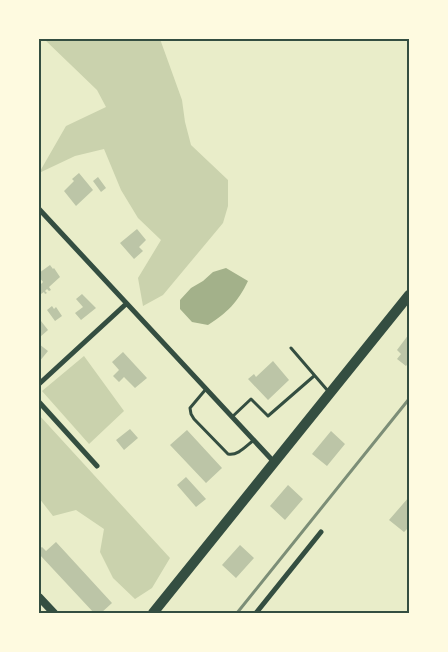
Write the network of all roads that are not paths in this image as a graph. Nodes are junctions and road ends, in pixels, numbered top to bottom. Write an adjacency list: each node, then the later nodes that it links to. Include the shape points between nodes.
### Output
1 (39, 209): 3 (street)
2 (409, 295): 8 (main road)
3 (126, 304): 6 (street); 7 (street)
4 (291, 348): 5 (lane)
5 (314, 376): 8 (lane); 10 (lane, via 268,416 252,399)
6 (39, 384)
7 (206, 389): 10 (street); 11 (lane, via 190,408 194,419 228,454 236,454)
8 (330, 394): 12 (main road)
9 (39, 402): 13 (street)
10 (232, 417): 11 (street)
11 (254, 440): 12 (street)
12 (275, 462): 17 (main road)
13 (97, 466)
14 (321, 532): 18 (street)
15 (39, 597): 16 (street)
16 (54, 613)
17 (154, 613)
18 (256, 613)

